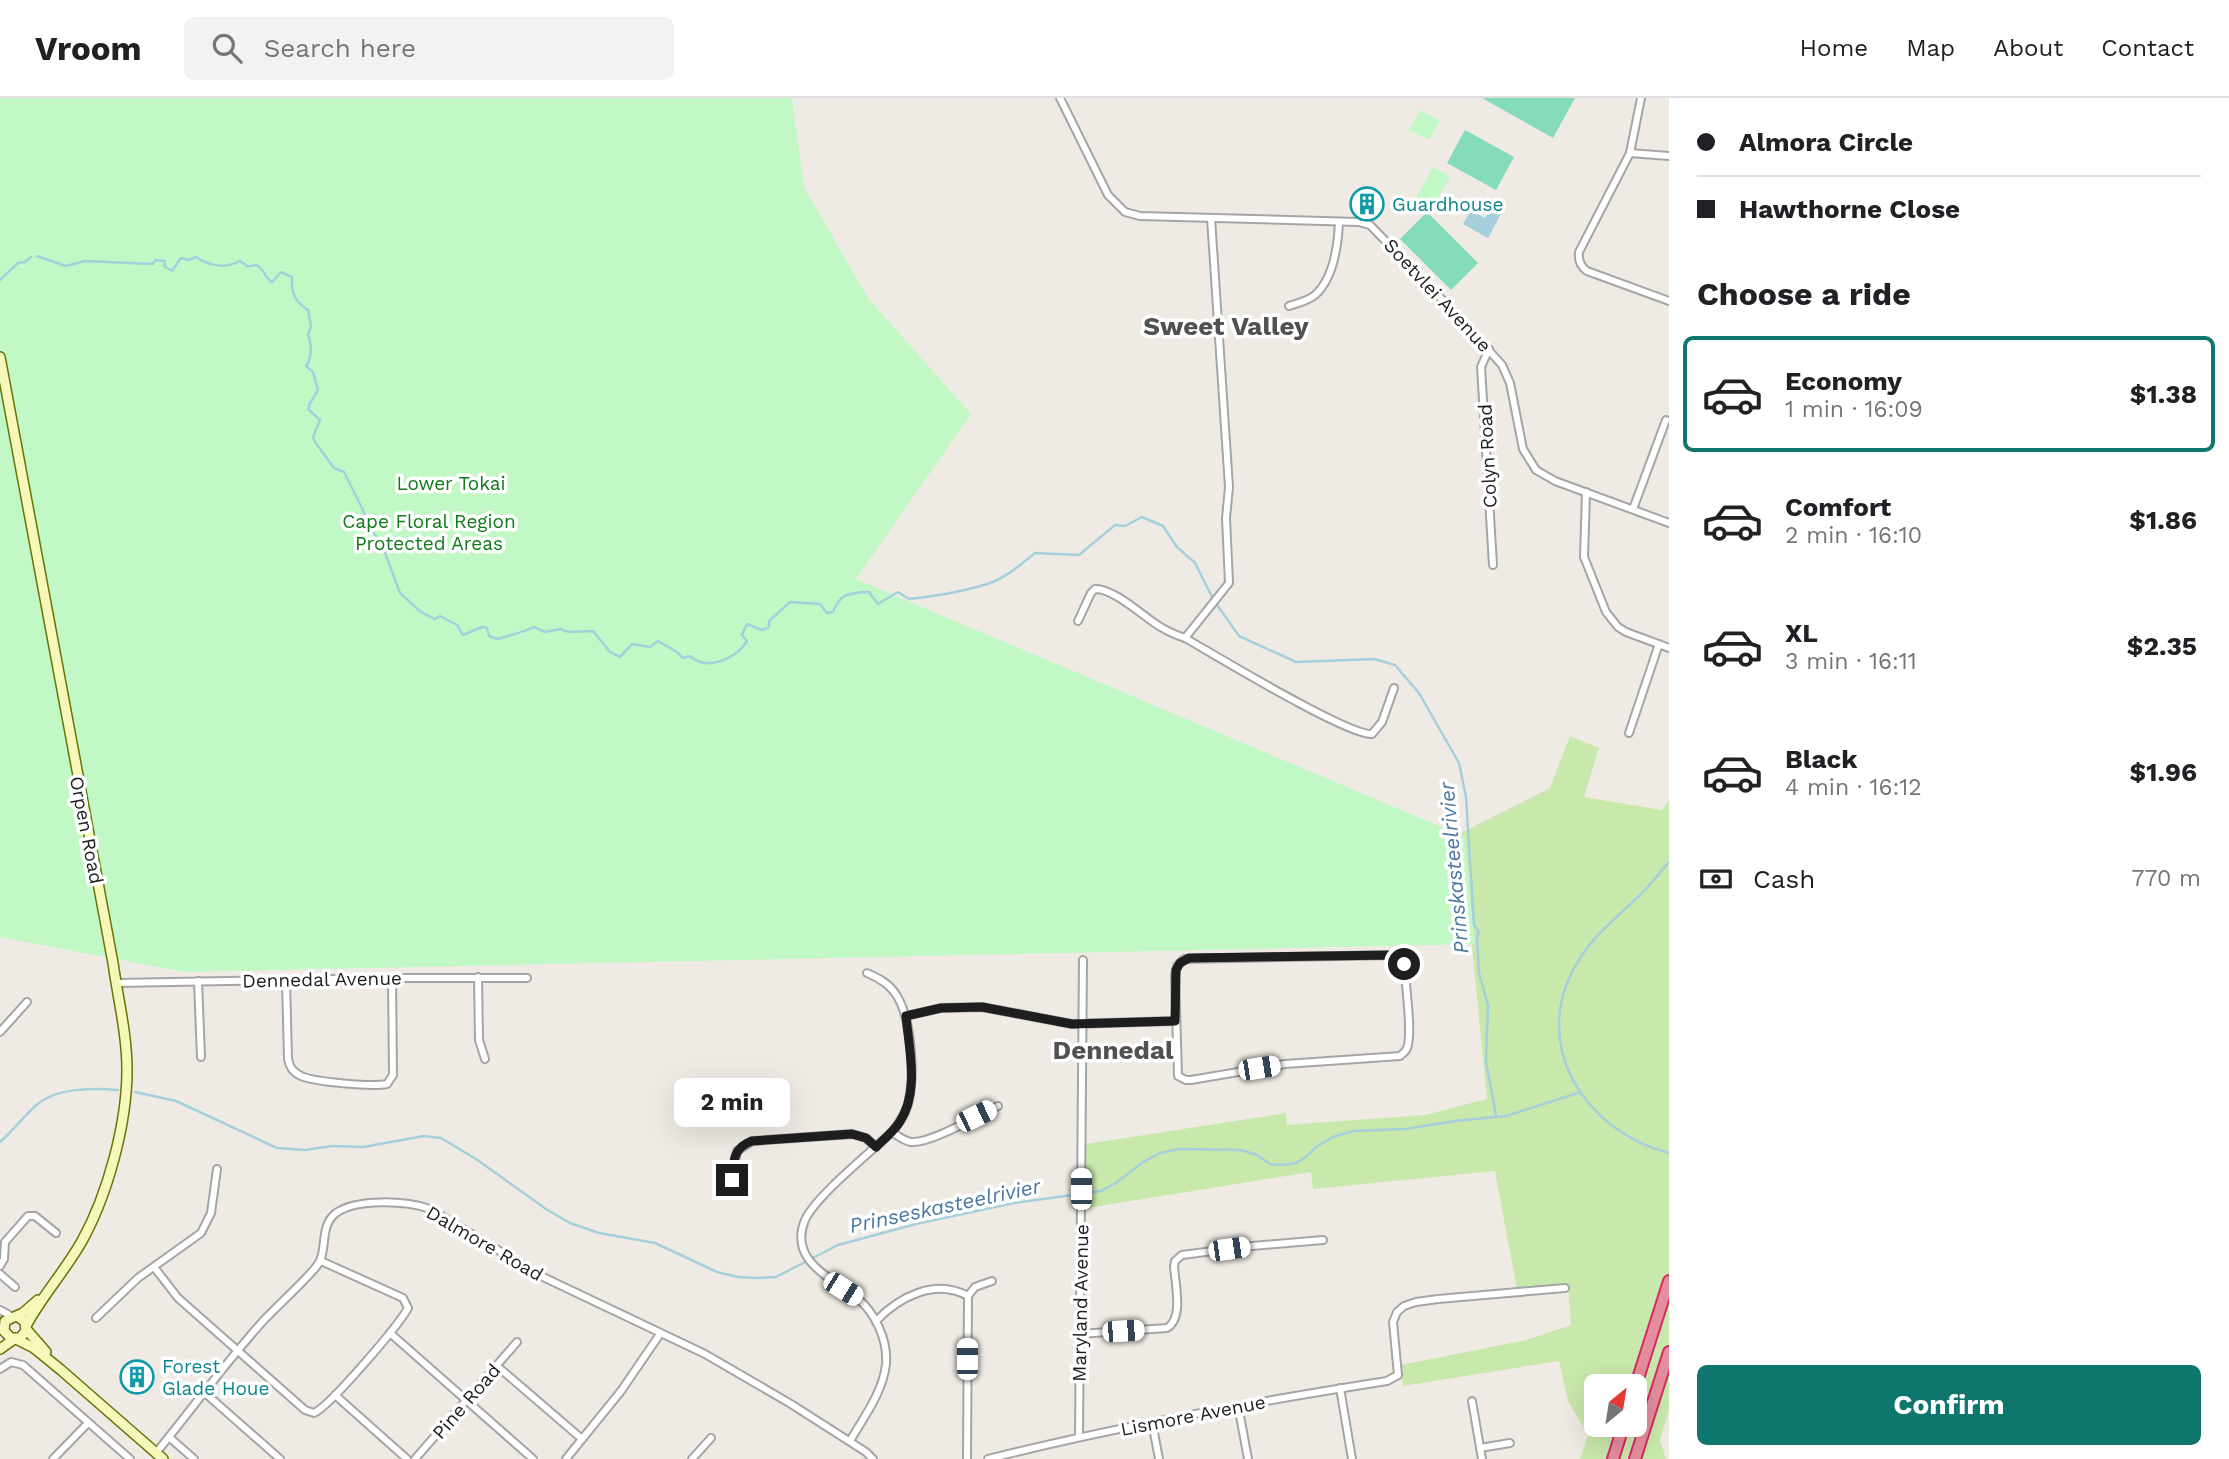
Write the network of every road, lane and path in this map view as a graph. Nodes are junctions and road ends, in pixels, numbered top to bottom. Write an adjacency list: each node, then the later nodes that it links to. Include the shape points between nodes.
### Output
1 (1060, 98): 5 (street, Soetvlei Avenue, via 1118,207 1132,215)
2 (1642, 98): 3 (street)
3 (1630, 153): 4 (street); 7 (street, via 1579,252 1580,263 1592,273)
4 (1669, 156)
5 (1211, 218): 6 (street, Soetvlei Avenue); 17 (street, via 1230,487 1226,518 1231,577 1225,591)
6 (1339, 222): 8 (street, via 1338,247 1321,288 1313,297); 9 (street, Soetvlei Avenue, via 1364,223 1376,231)
7 (1669, 302)
8 (1290, 306)
9 (1489, 349): 12 (street, Soetvlei Avenue, via 1510,383 1530,463 1544,476); 15 (street, Colyn Road, via 1481,367)
10 (0, 357): 29 (main road, Orpen Road)
11 (1666, 420): 13 (street)
12 (1586, 492): 13 (street, Soetvlei Avenue); 18 (street, via 1584,557 1606,612 1626,632)
13 (1633, 509): 14 (street, Soetvlei Avenue)
14 (1669, 523)
15 (1493, 565)
16 (1078, 621): 17 (street, via 1091,593 1101,589)
17 (1185, 638): 20 (street, via 1362,733 1373,734 1378,728)
18 (1659, 644): 19 (street); 21 (street)
19 (1669, 648)
20 (1394, 688)
21 (1629, 733)
22 (1083, 960): 33 (street, Maryland Avenue)
23 (867, 973): 31 (street, via 889,986)
24 (478, 977): 25 (street, Dennedal Avenue); 26 (street, Dennedal Avenue); 36 (street, via 479,1040)
25 (392, 978): 27 (street, Dennedal Avenue); 27 (street, via 393,1075 387,1084 375,1086 303,1077 292,1070)
26 (527, 978)
27 (286, 980): 28 (street, Dennedal Avenue)
28 (198, 981): 29 (street, Dennedal Avenue); 35 (street)
29 (116, 983): 52 (main road, Orpen Road, via 127,1069 118,1137 97,1210 75,1253)
30 (27, 1002): 34 (street)
31 (906, 1016): 33 (street, via 941,1008 982,1007); 38 (street, via 912,1073 904,1113)
32 (1175, 1021): 32 (street, via 1176,970 1189,958 1394,955 1404,964 1408,1048 1400,1056 1285,1064 1186,1080 1176,1072); 33 (street)
33 (1082, 1025): 62 (street, Maryland Avenue)
34 (0, 1032)
35 (201, 1057)
36 (485, 1059)
37 (998, 1106): 38 (street, via 915,1142)
38 (892, 1132): 39 (street)
39 (876, 1147): 41 (street, via 852,1134 752,1141 737,1151); 57 (street, via 815,1206 804,1222 803,1238 814,1268 857,1298)
40 (217, 1168): 46 (street, via 205,1229)
41 (732, 1180)
42 (56, 1233): 45 (street, via 35,1216 28,1216 5,1242)
43 (1323, 1240): 62 (street, via 1179,1257 1174,1266 1177,1316 1172,1325)
44 (321, 1261): 60 (street, via 406,1301 408,1308); 61 (street, Dalmore Road, via 325,1230 333,1216 373,1203 415,1204 541,1276); 66 (street)
45 (0, 1266)
46 (154, 1267): 56 (street); 66 (street, via 172,1292)
47 (0, 1274): 50 (street)
48 (992, 1281): 53 (street, via 975,1287)
49 (1669, 1281): 71 (highway)
50 (15, 1287)
51 (1565, 1288): 72 (street, Lismore Avenue, via 1416,1301 1404,1306 1393,1322 1398,1375)
52 (49, 1289): 55 (main road, Orpen Road); 59 (main road, Orpen Road)
53 (968, 1296): 57 (street, via 953,1290 920,1292 890,1307); 99 (street)
54 (0, 1310): 55 (street)
55 (14, 1316): 58 (main road); 59 (main road, via 23,1320)
56 (96, 1318)
57 (876, 1321): 85 (street, via 886,1352 883,1378)
58 (2, 1328): 63 (main road)
59 (26, 1328): 63 (main road); 70 (main road)
60 (390, 1333): 74 (street); 75 (street)
61 (660, 1334): 84 (street); 85 (street, Dalmore Road, via 705,1354)
62 (1079, 1334): 80 (street, Maryland Avenue)
63 (15, 1339): 65 (main road); 70 (main road)
64 (517, 1342): 68 (street, Pine Road)
65 (0, 1349)
66 (237, 1351): 73 (street); 74 (street, via 310,1412 318,1411)
67 (1669, 1352): 106 (highway)
68 (497, 1366): 75 (street, Pine Road); 84 (street)
69 (0, 1369): 79 (street, via 14,1362 23,1365)
70 (61, 1370): 88 (main road)
71 (1639, 1374)
72 (1340, 1388): 77 (street, Lismore Avenue); 103 (street)
73 (205, 1393): 81 (street); 89 (street)
74 (335, 1395): 93 (street)
75 (467, 1401): 94 (street, Pine Road); 95 (street)
76 (1472, 1401): 87 (street)
77 (1238, 1405): 78 (street, Lismore Avenue); 102 (street)
78 (1152, 1422): 80 (street, Lismore Avenue); 101 (street)
79 (88, 1423): 90 (street); 91 (street)
80 (1079, 1436): 100 (street, Lismore Avenue)
81 (169, 1437): 88 (street); 92 (street)
82 (711, 1437): 97 (street)
83 (1620, 1437): 105 (highway)
84 (582, 1439): 96 (street)
85 (850, 1441): 98 (street, Dalmore Road)
86 (1510, 1443): 87 (street)
87 (1480, 1448): 104 (street)
88 (159, 1456)
89 (278, 1458)
90 (53, 1459)
91 (130, 1459)
92 (194, 1459)
93 (407, 1459)
94 (415, 1459)
95 (533, 1459)
96 (566, 1459)
97 (692, 1459)
98 (873, 1459)
99 (967, 1459)
100 (988, 1459)
101 (1158, 1459)
102 (1248, 1459)
103 (1352, 1459)
104 (1482, 1459)
105 (1613, 1459)
106 (1635, 1459)

